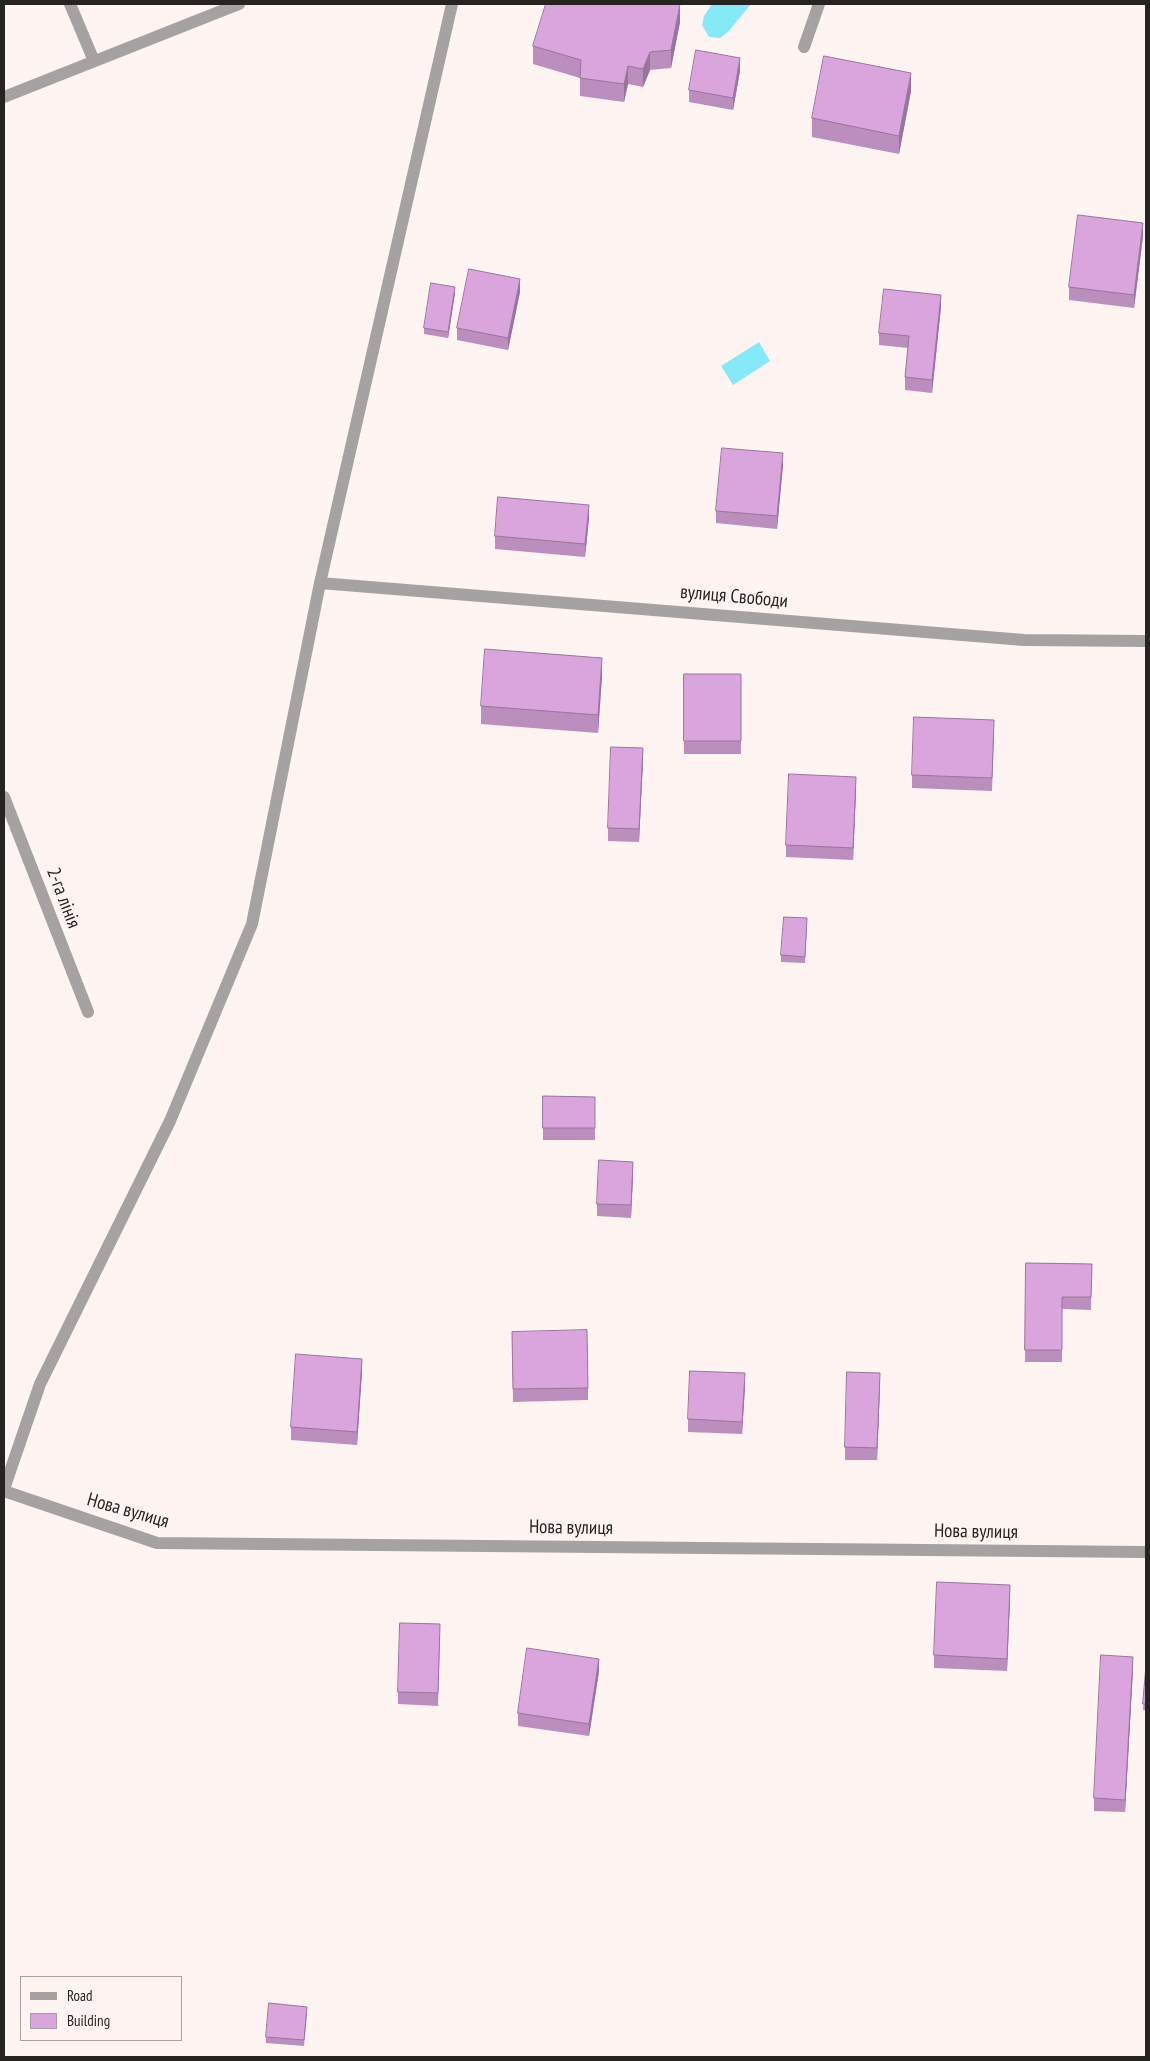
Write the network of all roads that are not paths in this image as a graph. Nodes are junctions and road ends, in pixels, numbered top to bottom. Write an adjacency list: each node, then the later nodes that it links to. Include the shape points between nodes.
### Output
1 (70, 4): 6 (street)
2 (239, 4): 6 (street)
3 (452, 4): 8 (street)
4 (819, 4): 5 (street)
5 (804, 47)
6 (94, 61): 7 (street)
7 (4, 97)
8 (320, 583): 9 (street, вулиця Свободи, via 1024,640); 12 (street, via 252,924 170,1121 40,1384)
9 (1146, 641)
10 (4, 797): 11 (street, 2-га лінія)
11 (88, 1012)
12 (4, 1490): 13 (street, Нова вулиця, via 157,1543)
13 (1146, 1552)

